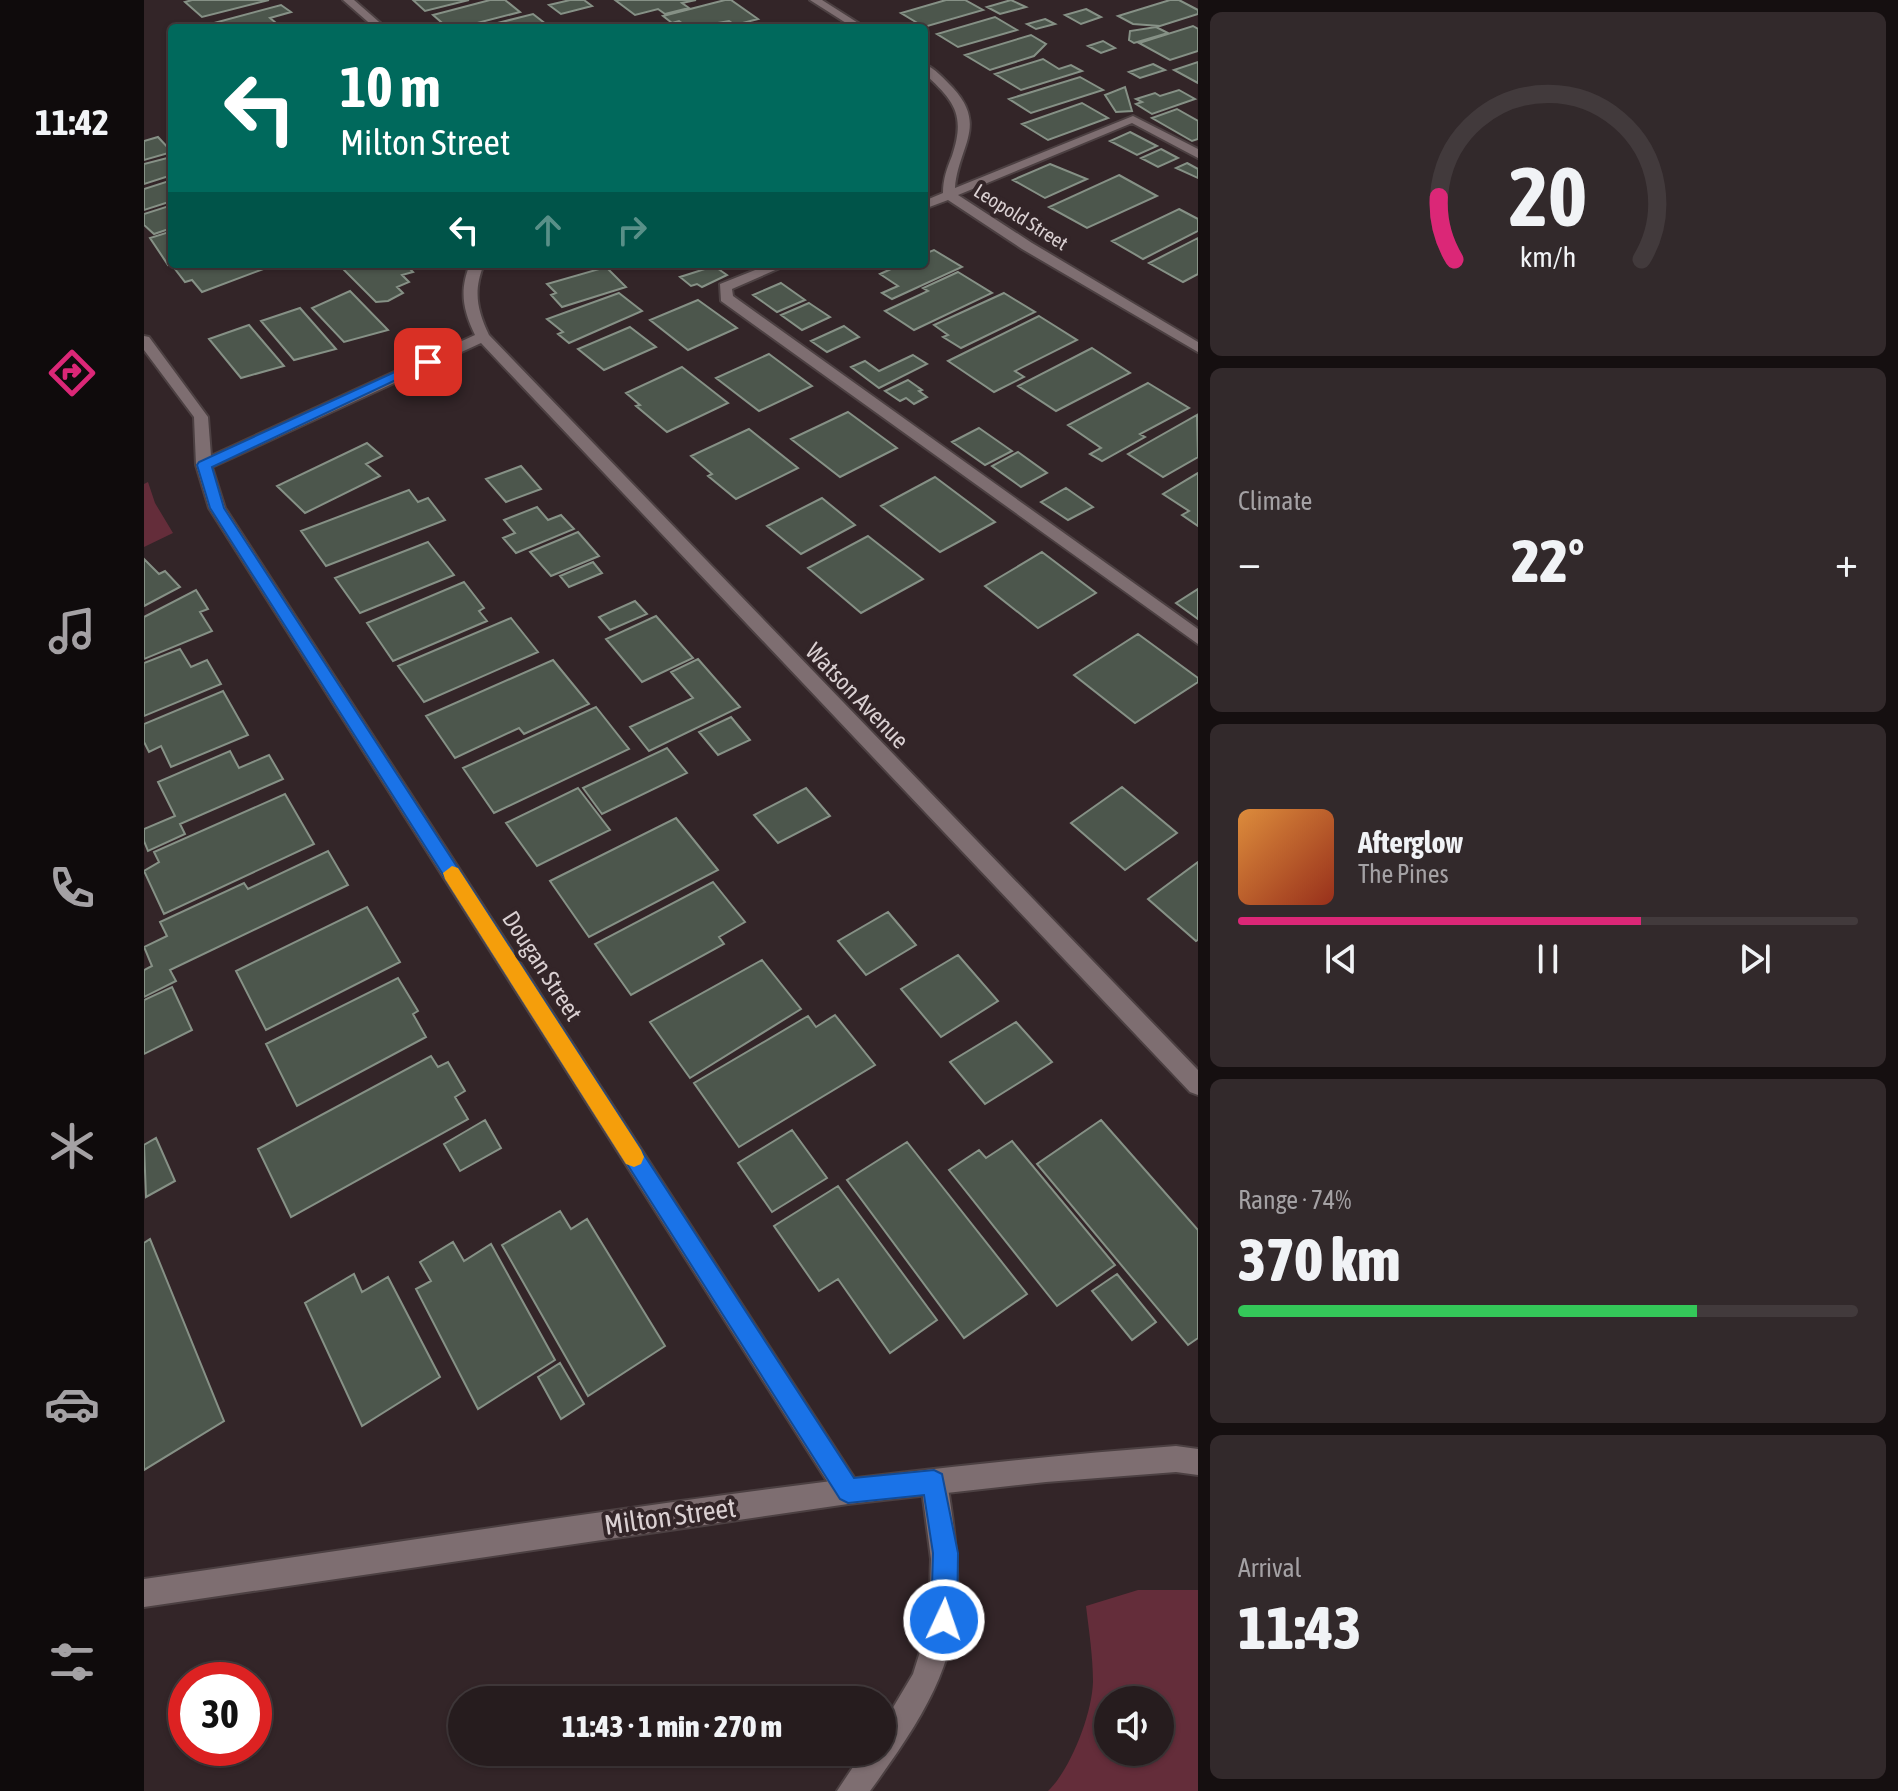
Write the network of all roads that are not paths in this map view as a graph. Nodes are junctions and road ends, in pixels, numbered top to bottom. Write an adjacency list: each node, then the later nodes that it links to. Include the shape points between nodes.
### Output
1 (348, 0): 3 (street)
2 (815, 0): 4 (street)
3 (376, 24)
4 (854, 24)
5 (928, 71): 7 (street, Leopold Street, via 963,108 967,130 948,175)
6 (1198, 154): 7 (street, via 1133,119)
7 (949, 195): 8 (street); 13 (street, Leopold Street)
8 (928, 203)
9 (476, 268): 11 (street, via 469,309)
10 (772, 268): 15 (street, via 725,287 726,298)
11 (483, 337): 14 (street); 16 (street, Watson Avenue)
12 (144, 340): 14 (street, Dougan Street, via 201,417)
13 (1198, 348)
14 (204, 465): 19 (street, Dougan Street, via 217,508)
15 (1198, 638)
16 (1198, 1085)
17 (1198, 1462): 18 (street, Milton Street, via 1176,1459)
18 (934, 1482): 19 (street, Milton Street); 21 (street, via 946,1553 942,1640 914,1708)
19 (848, 1491): 20 (street, Milton Street)
20 (144, 1593)
21 (896, 1732)
22 (871, 1766): 23 (street)
23 (852, 1791)

